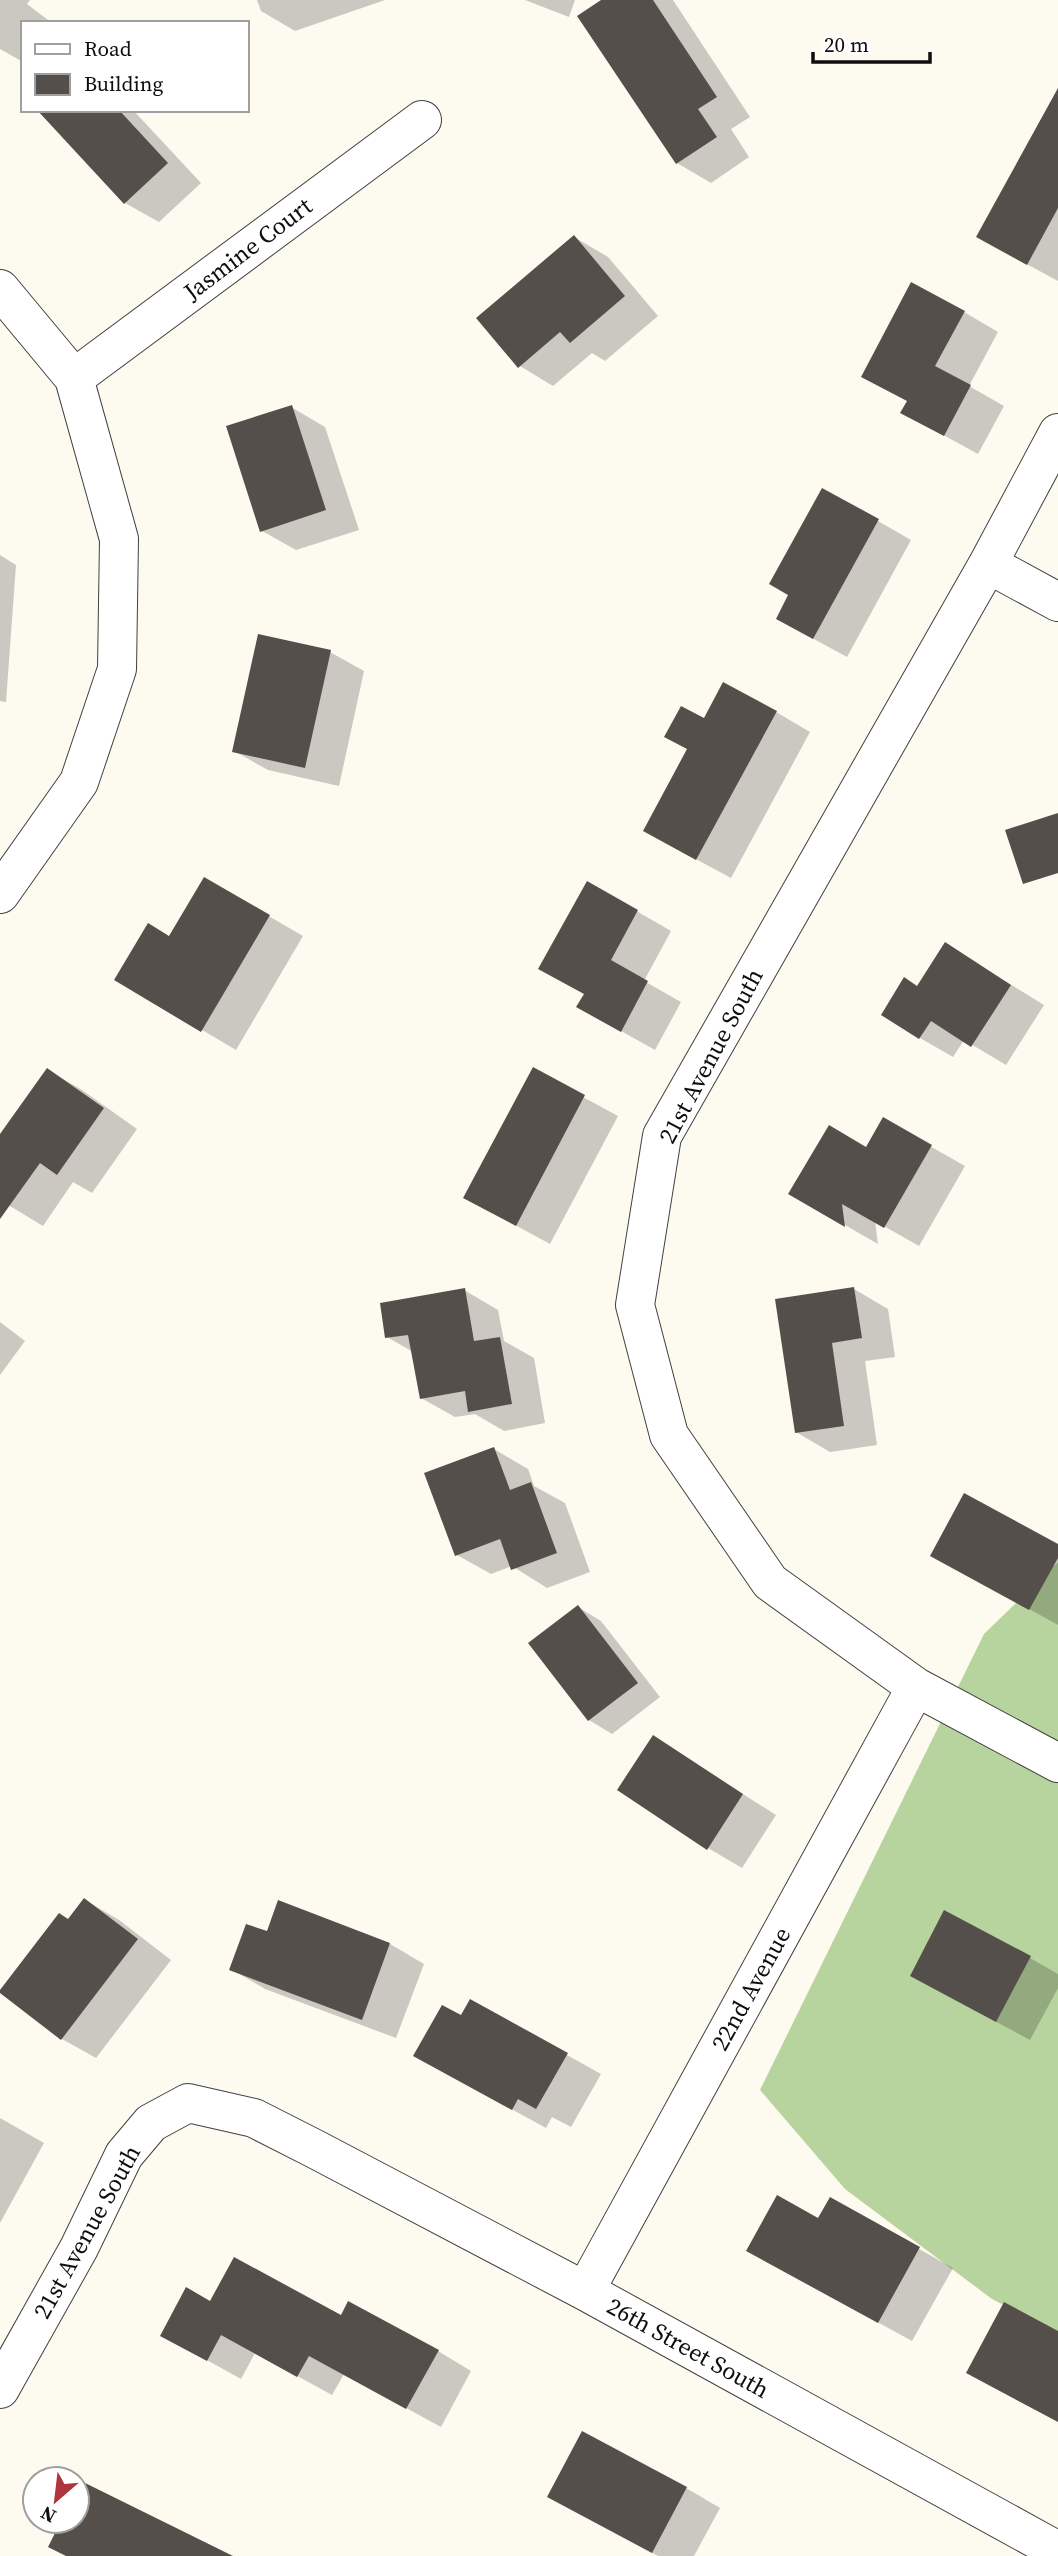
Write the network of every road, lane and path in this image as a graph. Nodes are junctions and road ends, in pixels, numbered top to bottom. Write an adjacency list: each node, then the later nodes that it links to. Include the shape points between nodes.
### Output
1 (422, 120): 3 (street, Jasmine Court)
2 (0, 289): 3 (street)
3 (74, 378): 7 (street, via 119,539 117,669 79,782)
4 (1058, 433): 5 (street, 21st Avenue South)
5 (988, 564): 6 (street); 8 (street, 21st Avenue South, via 662,1136 635,1305 669,1435 770,1582)
6 (1058, 602)
7 (0, 894)
8 (916, 1686): 9 (street, 21st Avenue South); 11 (street, 22nd Avenue)
9 (1058, 1763)
10 (315, 2149): 11 (street, 26th Street South); 12 (street, 21st Avenue South, via 254,2118 188,2103 151,2123 124,2155 79,2248)
11 (585, 2291): 13 (street, 26th Street South)
12 (0, 2389)
13 (1058, 2551)

